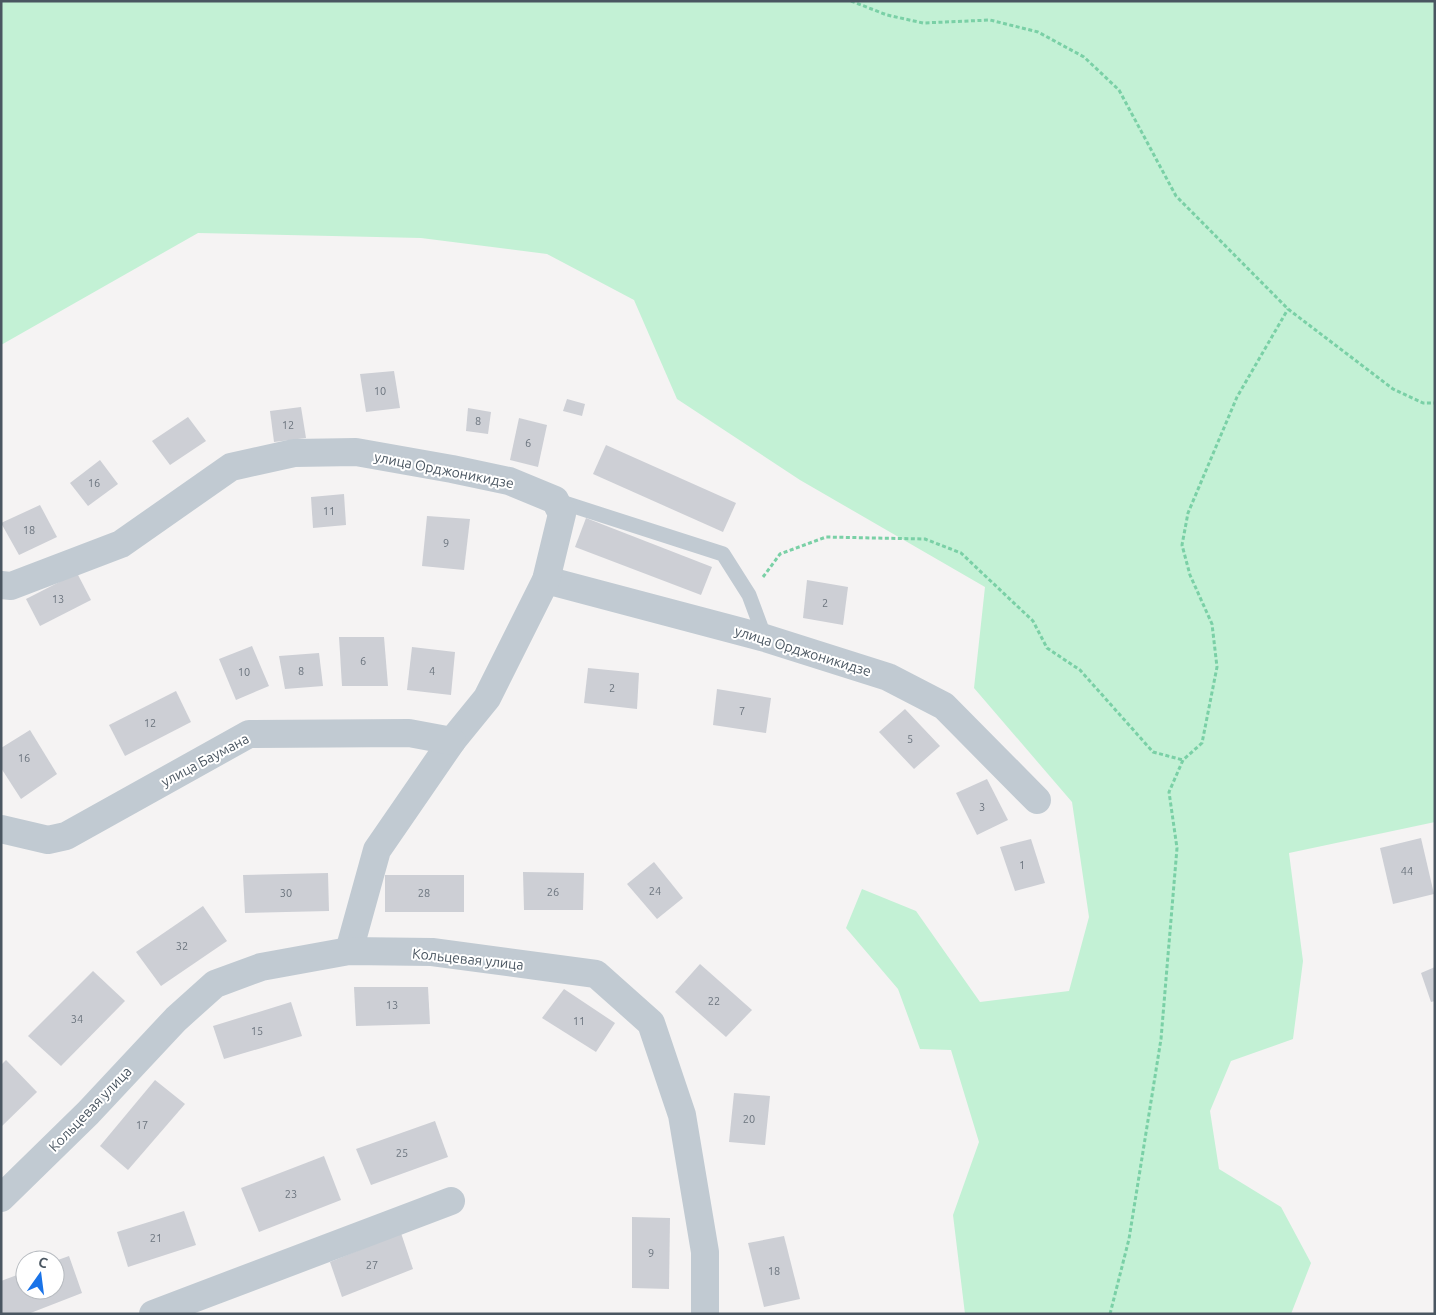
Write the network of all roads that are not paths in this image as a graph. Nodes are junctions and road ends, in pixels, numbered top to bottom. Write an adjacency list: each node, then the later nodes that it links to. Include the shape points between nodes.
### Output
1 (555, 500): 2 (street, via 562,514); 3 (street, улица Орджоникидзе, via 509,481 442,467 356,452 294,452 231,467 121,544 11,586); 4 (lane, via 723,554 749,595)
2 (546, 580): 4 (street, улица Орджоникидзе); 5 (street, via 486,698)
3 (1, 585)
4 (765, 638): 6 (street, улица Орджоникидзе, via 888,677 944,706)
5 (452, 741): 7 (street, улица Баумана, via 409,733 250,734 66,836 48,840); 8 (street, via 378,850)
6 (1037, 800)
7 (1, 829)
8 (349, 951): 9 (street, Кольцевая улица, via 261,967 215,984 176,1019 88,1114); 12 (street, Кольцевая улица, via 432,952 596,974 651,1024 682,1115 705,1252)
9 (1, 1198)
10 (451, 1201): 11 (street)
11 (153, 1314)
12 (705, 1314)

